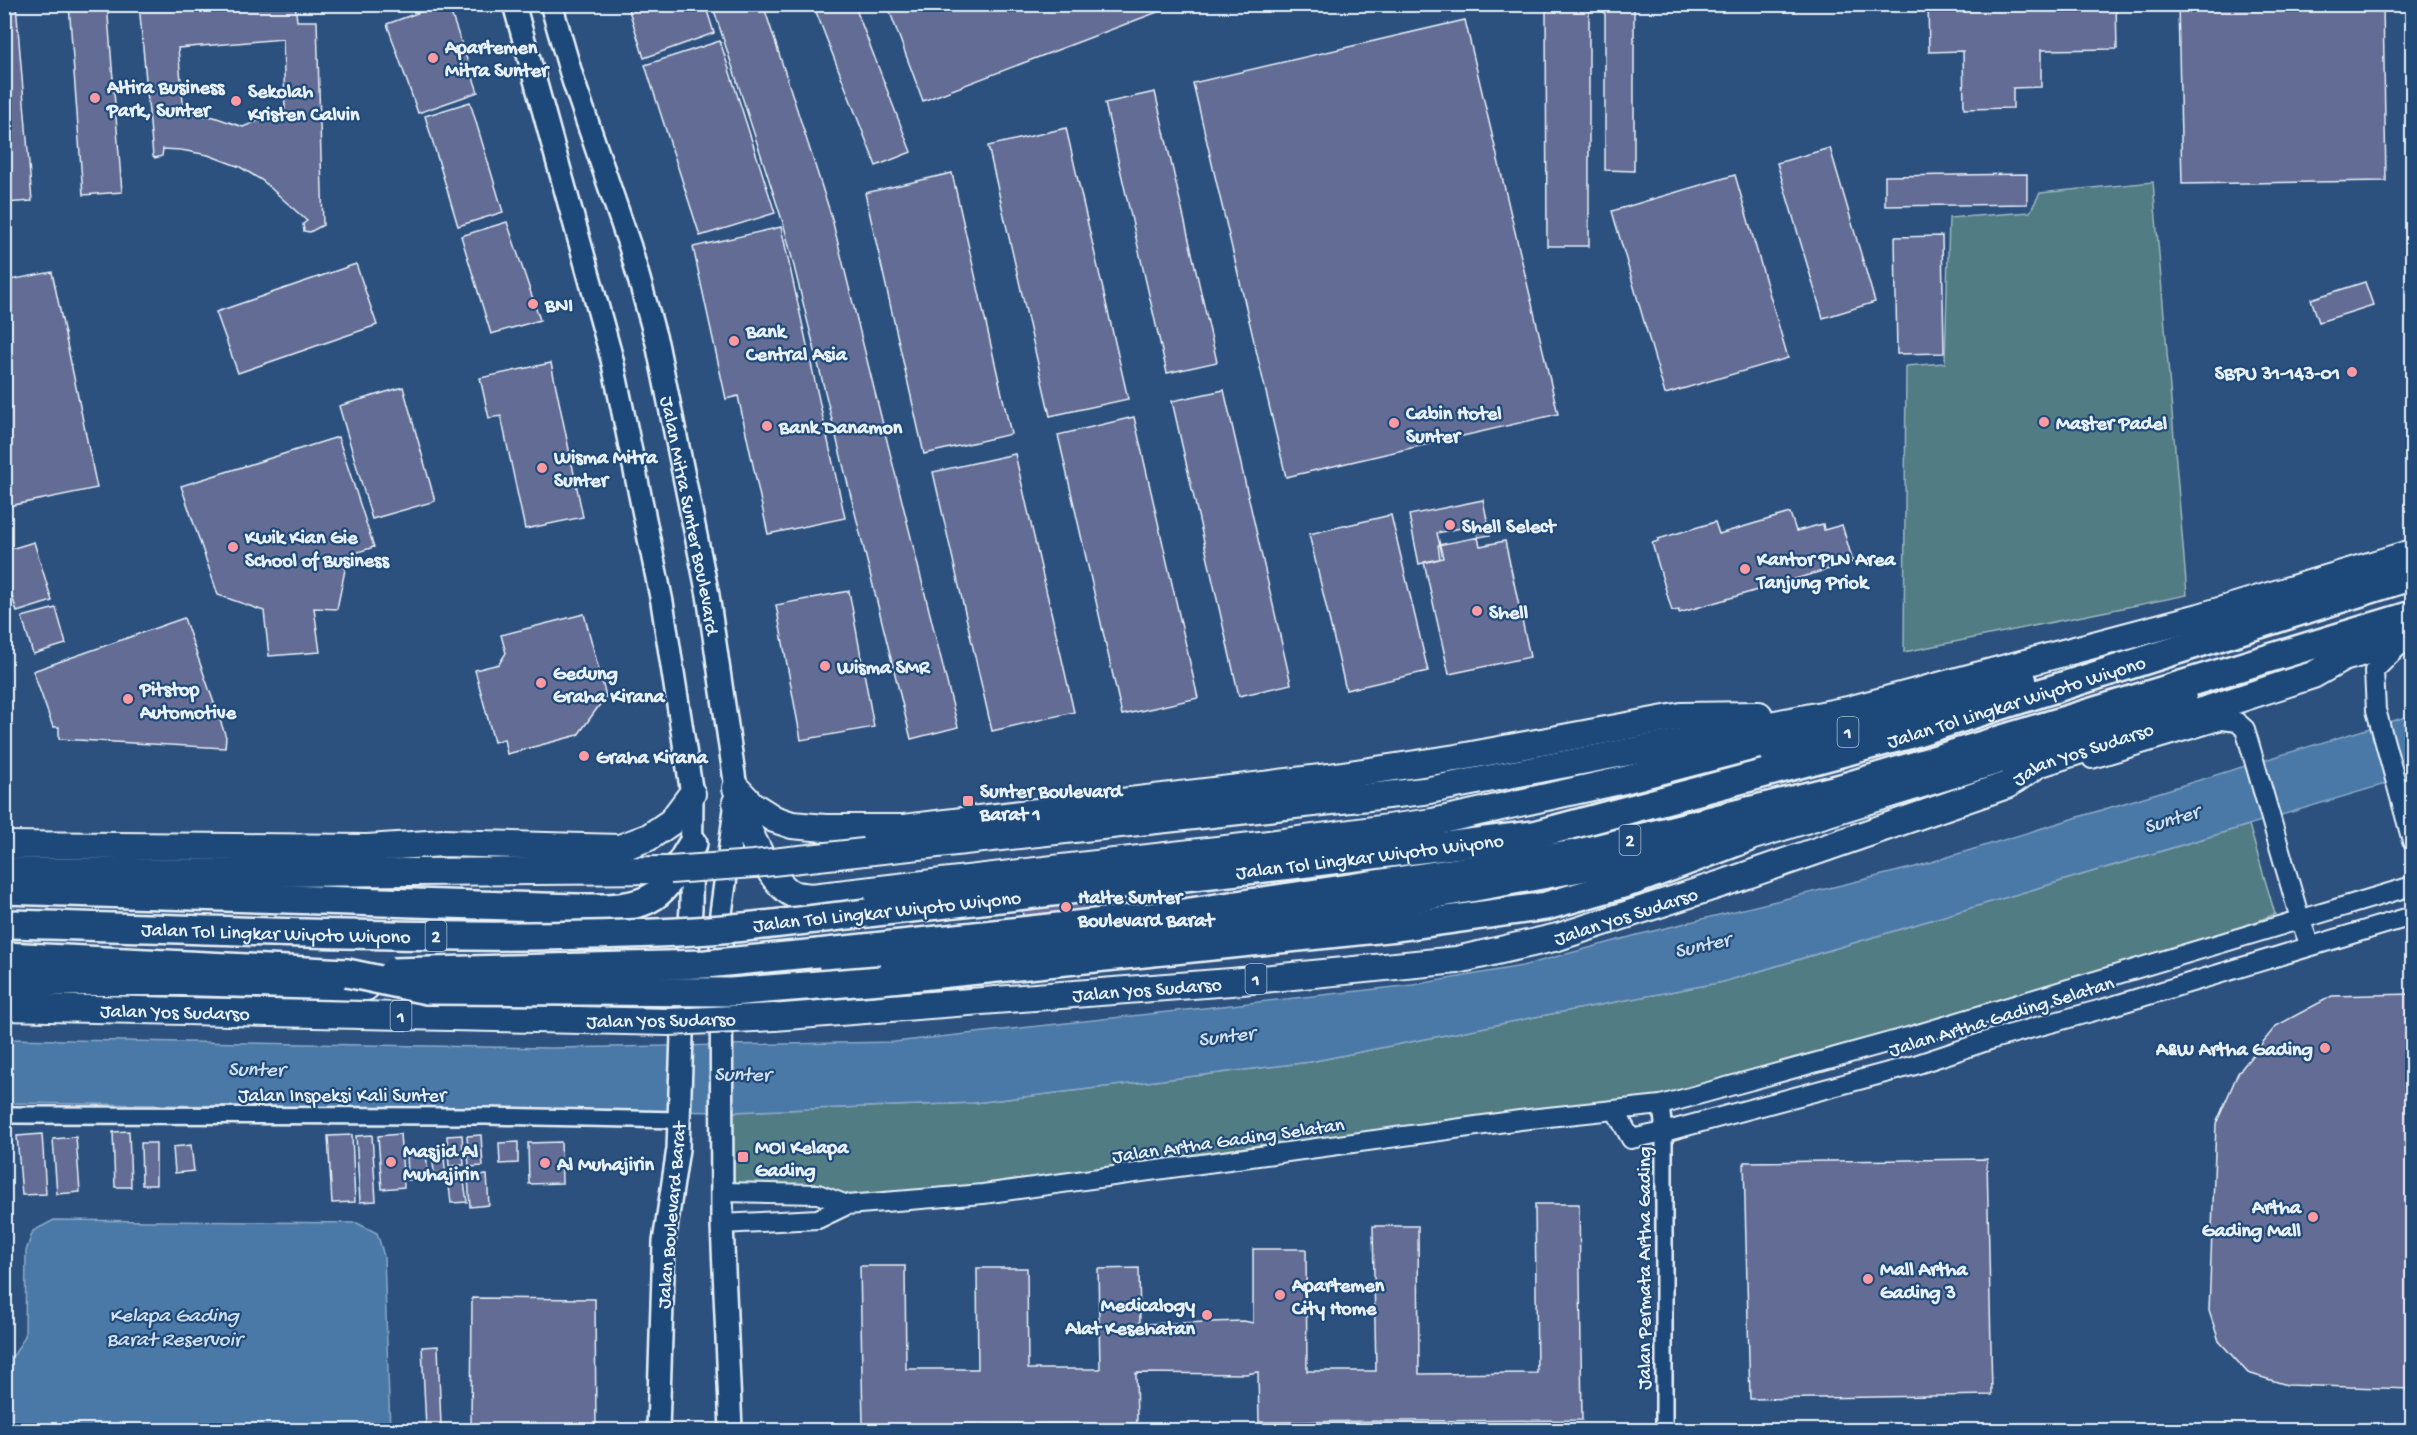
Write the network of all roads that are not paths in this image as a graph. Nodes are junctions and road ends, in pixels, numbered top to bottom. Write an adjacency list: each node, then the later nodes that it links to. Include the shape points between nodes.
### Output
1 (514, 4): 12 (main road, via 612,359 662,602)
2 (551, 4): 13 (main road, Jalan Mitra Sunter Boulevard, via 657,343 708,595)
3 (2412, 554): 9 (highway, 1)
4 (2412, 561): 17 (highway, 1, via 1913,715 1627,794 1488,812 1408,830)
5 (2412, 576): 25 (highway, Jalan Tol Lingkar Wiyoto Wiyono / 2, bridge, via 1904,736 1534,835 696,931 436,936)
6 (2412, 615): 30 (highway, Jalan Tol Lingkar Wiyoto Wiyono / 2, bridge, via 1841,788 1575,854 1177,914 718,963)
7 (2408, 640): 8 (highway, Jalan Yos Sudarso / 1); 15 (street, via 2374,671 2376,710)
8 (2343, 658): 11 (highway, Jalan Yos Sudarso / 1, via 2313,675 2038,764); 14 (highway, via 2308,662 2131,715)
9 (1912, 693): 10 (highway, 1); 17 (highway, via 1885,711 1624,780 1432,822)
10 (1820, 715): 13 (highway, via 1681,716 1364,772 904,828 792,825 774,819); 19 (highway, 1, bridge, via 1425,791 754,864 670,870)
11 (2007, 785): 23 (street, via 2222,720 2236,722 2245,729); 34 (highway, Jalan Yos Sudarso / 1, bridge, via 1558,937 1457,960 1231,982 669,1022)
12 (692, 794): 16 (main road); 18 (highway, via 671,822 649,837 620,848 443,843 367,848)
13 (736, 795): 22 (highway, via 752,839 779,882 793,894); 32 (main road, Jalan Mitra Sunter Boulevard, via 721,913)
14 (1747, 838): 28 (highway, via 1352,910 980,957); 30 (highway, bridge, via 1633,880 1546,906 1397,927 964,973 730,992 427,990)
15 (2412, 841)
16 (693, 843): 21 (highway, via 670,879 653,896 622,907); 35 (main road)
17 (1269, 844): 22 (highway)
18 (4, 845)
19 (4, 871)
20 (2412, 886): 23 (street, Jalan Artha Gading Selatan)
21 (4, 890)
22 (812, 897): 28 (highway, via 802,920 803,934 814,957)
23 (2298, 912): 26 (street); 29 (street, Jalan Artha Gading Selatan)
24 (2412, 916): 26 (street, Jalan Artha Gading Selatan)
25 (4, 924)
26 (2310, 946): 33 (street, Jalan Artha Gading Selatan)
27 (4, 956): 30 (highway, Jalan Tol Lingkar Wiyoto Wiyono / 2)
28 (824, 966): 32 (highway, via 758,977 741,987)
29 (2143, 967): 33 (street); 36 (street, Jalan Artha Gading Selatan)
30 (346, 973)
31 (4, 981): 35 (highway, via 663,994 674,1000)
32 (721, 987): 41 (main road, Jalan Mitra Sunter Boulevard)
33 (2150, 994): 40 (street, Jalan Artha Gading Selatan, via 1915,1065)
34 (4, 1007)
35 (683, 1025): 39 (main road, Jalan Boulevard Barat)
36 (1661, 1105): 37 (street, Jalan Artha Gading Selatan); 40 (street, Jalan Permata Artha Gading)
37 (1614, 1110): 40 (street, Jalan Artha Gading Selatan, via 1631,1139); 42 (street, Jalan Artha Gading Selatan, via 983,1194)
38 (4, 1114): 39 (street, Jalan Inspeksi Kali Sunter)
39 (679, 1119): 44 (main road, Jalan Boulevard Barat, via 664,1242)
40 (1664, 1132): 46 (street, Jalan Permata Artha Gading)
41 (723, 1192): 42 (street, Jalan Artha Gading Selatan, via 818,1194); 43 (main road)
42 (847, 1205): 43 (street, Jalan Artha Gading Selatan, via 818,1219)
43 (723, 1224): 45 (main road)
44 (658, 1431)
45 (731, 1431)
46 (1664, 1431)

